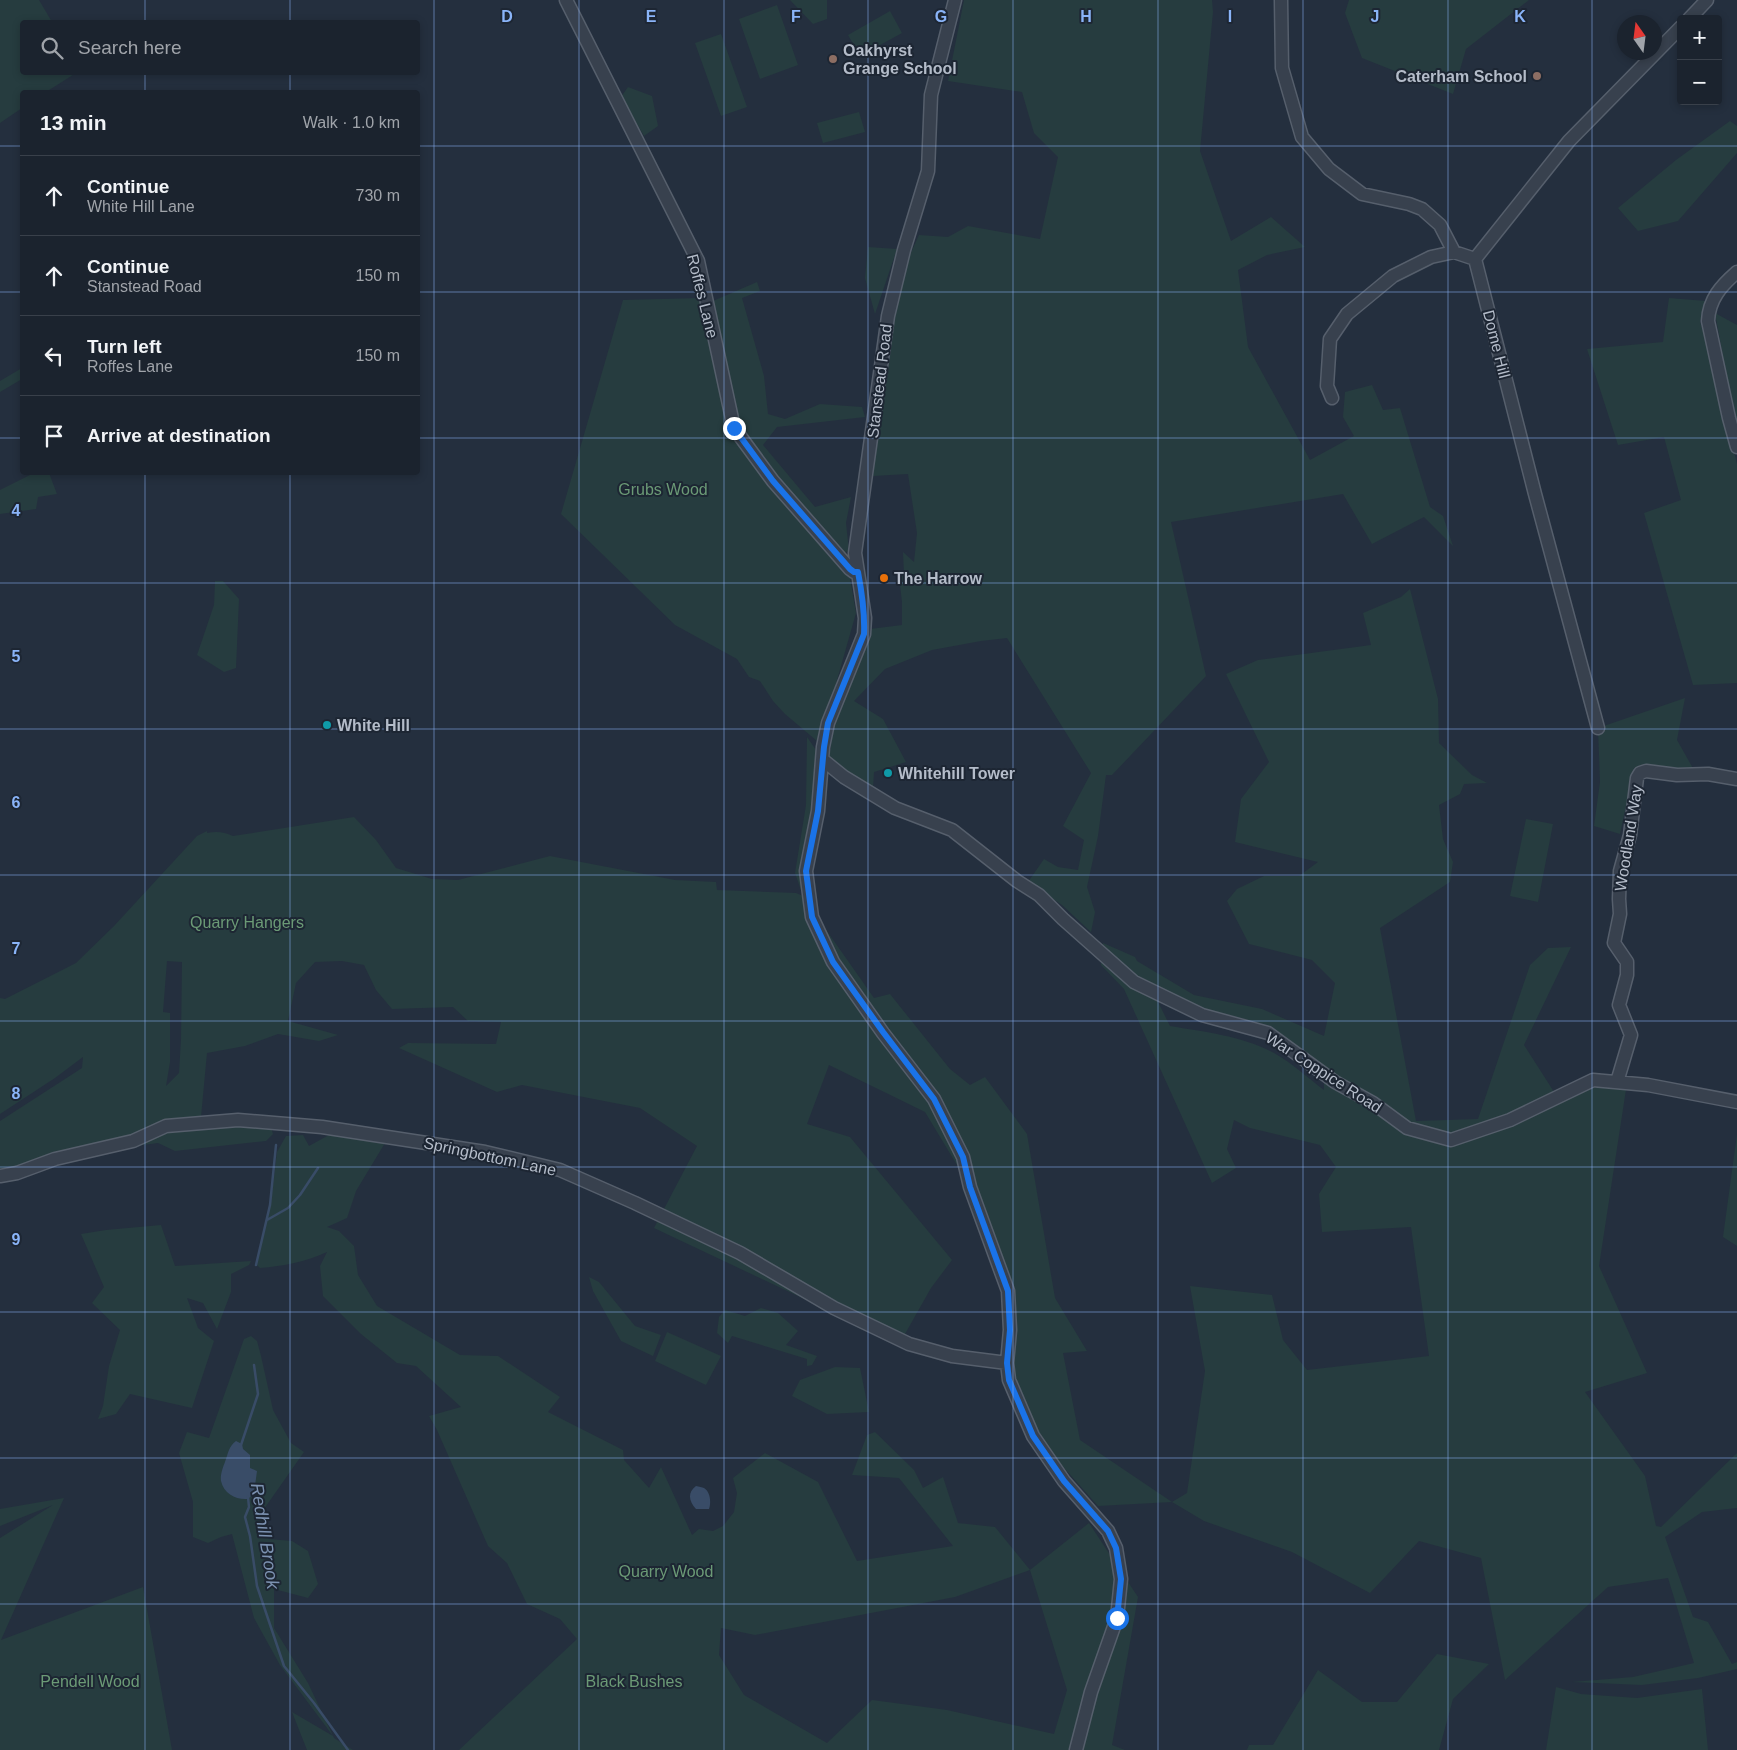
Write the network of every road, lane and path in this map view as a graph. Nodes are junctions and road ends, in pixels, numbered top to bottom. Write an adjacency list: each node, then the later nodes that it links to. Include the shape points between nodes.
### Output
1 (566, 0): 12 (street, Roffes Lane, via 698,261 734,428 773,481 850,569)
2 (955, 0): 12 (street, Stanstead Road, via 932,95 928,171 888,316 855,553)
3 (1281, 0): 7 (street, via 1282,68 1302,137 1329,169 1362,194 1422,209 1440,226)
4 (1707, 0): 5 (street)
5 (1693, 15)
6 (1677, 31): 8 (street, via 1570,141)
7 (1454, 252): 8 (street); 10 (street, via 1431,257 1393,276 1347,314 1330,339 1327,386)
8 (1475, 258): 13 (street, Dome Hill)
9 (1737, 272): 11 (street, via 1713,297 1708,312)
10 (1332, 398)
11 (1737, 447)
12 (858, 572): 14 (street, Stanstead Road, via 864,634 828,723)
13 (1598, 728)
14 (823, 760): 16 (street, War Coppice Road, via 895,808 952,830 1039,896 1134,982 1202,1015 1268,1033 1406,1128 1451,1140 1510,1120 1593,1080); 19 (street, Stanstead Road, via 818,811 806,871 812,917 833,962 934,1099 963,1157 970,1187 1008,1291 1010,1330)
15 (1737, 779): 16 (street, Woodland Way, via 1646,770 1637,778 1630,835 1620,871 1620,914 1614,943 1627,962 1619,1005 1631,1035)
16 (1617, 1082): 17 (street, War Coppice Road, via 1648,1084)
17 (1737, 1102)
18 (0, 1176): 19 (street, Springbottom Lane, via 55,1159 134,1141 166,1126 238,1120 322,1127 485,1152 560,1170 635,1203 740,1253 834,1308 908,1344 952,1356)
19 (1007, 1363): 20 (street, Stanstead Road, via 1009,1380 1033,1436 1064,1481 1108,1531 1116,1548 1121,1579 1117,1618 1091,1692)
20 (1076, 1750)

